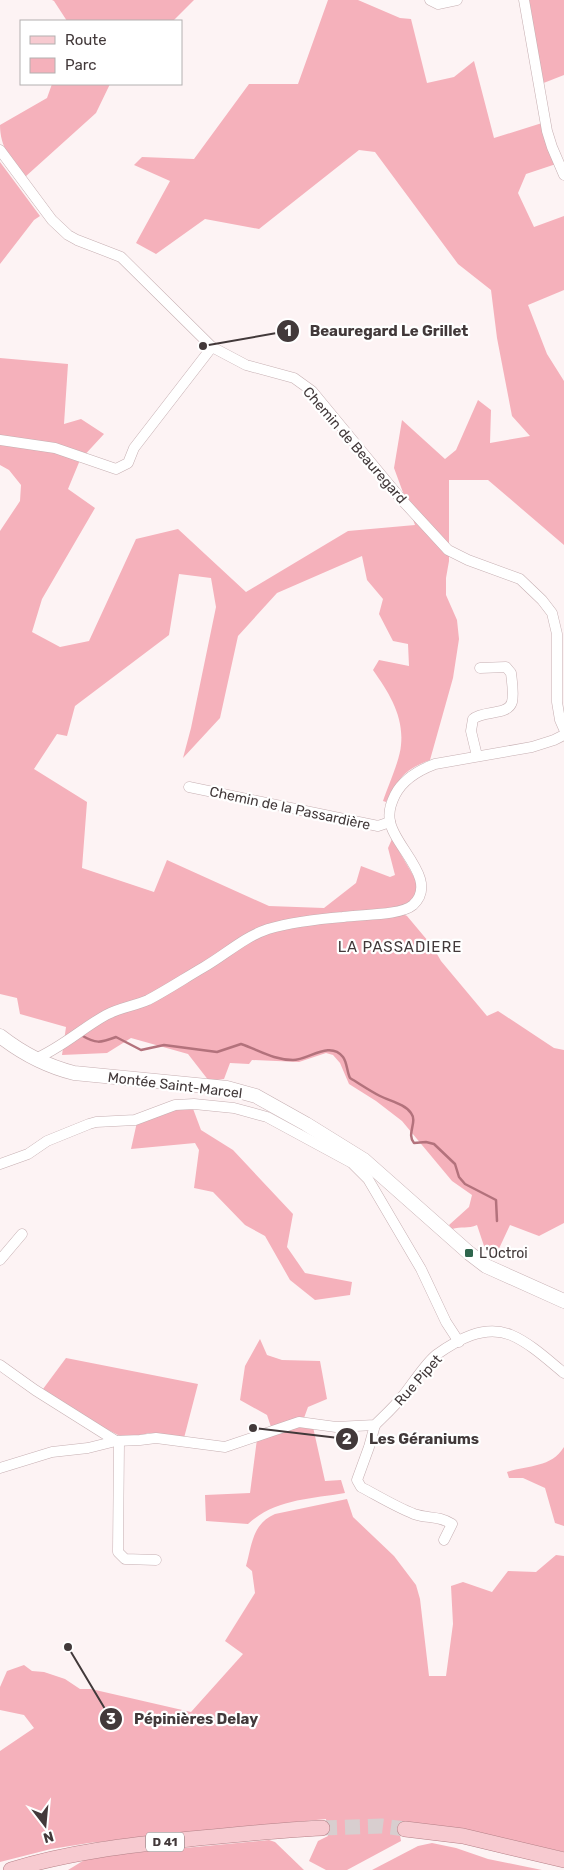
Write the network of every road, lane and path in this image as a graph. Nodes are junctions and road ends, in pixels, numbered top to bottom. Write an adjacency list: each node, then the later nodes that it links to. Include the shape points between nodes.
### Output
1 (430, 0): 2 (street, via 438,4)
2 (457, 0)
3 (524, 0): 5 (street, via 547,131)
4 (0, 150): 6 (street, Chemin de Beauregard, via 52,220 68,235 121,257)
5 (564, 176)
6 (212, 347): 7 (street, via 134,448 128,463 121,468 102,465 55,448); 9 (street, Chemin de Beauregard, via 246,365 294,378 312,391 401,499 448,550 520,579 542,600 552,613 557,634 558,711)
7 (0, 440)
8 (480, 668): 11 (street, via 509,669 513,700 503,711 473,719 471,731)
9 (564, 729)
10 (564, 735): 11 (street, Chemin de la Passardière, via 532,747)
11 (477, 756): 13 (street, Chemin de la Passardière, via 435,764 414,774 394,797)
12 (189, 788): 13 (street, Chemin de la Passardière, via 378,826)
13 (390, 822): 15 (street, Chemin de la Passardière, via 420,879 417,900 405,910 291,924 268,930 242,942 149,999 106,1015 53,1051)
14 (0, 1036): 15 (main road, Montée Saint-Marcel)
15 (35, 1059): 16 (main road, Montée Saint-Marcel, via 74,1073 241,1091 272,1104)
16 (354, 1159): 17 (street, via 267,1117 234,1108 194,1104 176,1105 135,1120 96,1122); 20 (main road, Montée Saint-Marcel, via 480,1261); 21 (street, via 421,1269)
17 (0, 1164)
18 (22, 1234): 19 (street)
19 (0, 1260)
20 (564, 1301)
21 (459, 1342): 23 (street, Rue Pipet, via 484,1331 503,1332 520,1340); 24 (street, Rue Pipet, via 435,1356)
22 (0, 1364): 25 (street)
23 (564, 1373)
24 (375, 1425): 25 (street, via 336,1427 299,1422 225,1447 156,1438); 27 (street, via 357,1480 361,1487 423,1517 438,1517 449,1522 452,1524)
25 (117, 1441): 26 (street, via 52,1452); 28 (street, via 118,1552 125,1559)
26 (0, 1468)
27 (444, 1540)
28 (156, 1560)
29 (322, 1828): 32 (main road, D 41, via 121,1846 60,1856)
30 (404, 1830): 31 (main road, via 463,1836)
31 (564, 1860)
32 (10, 1870)

